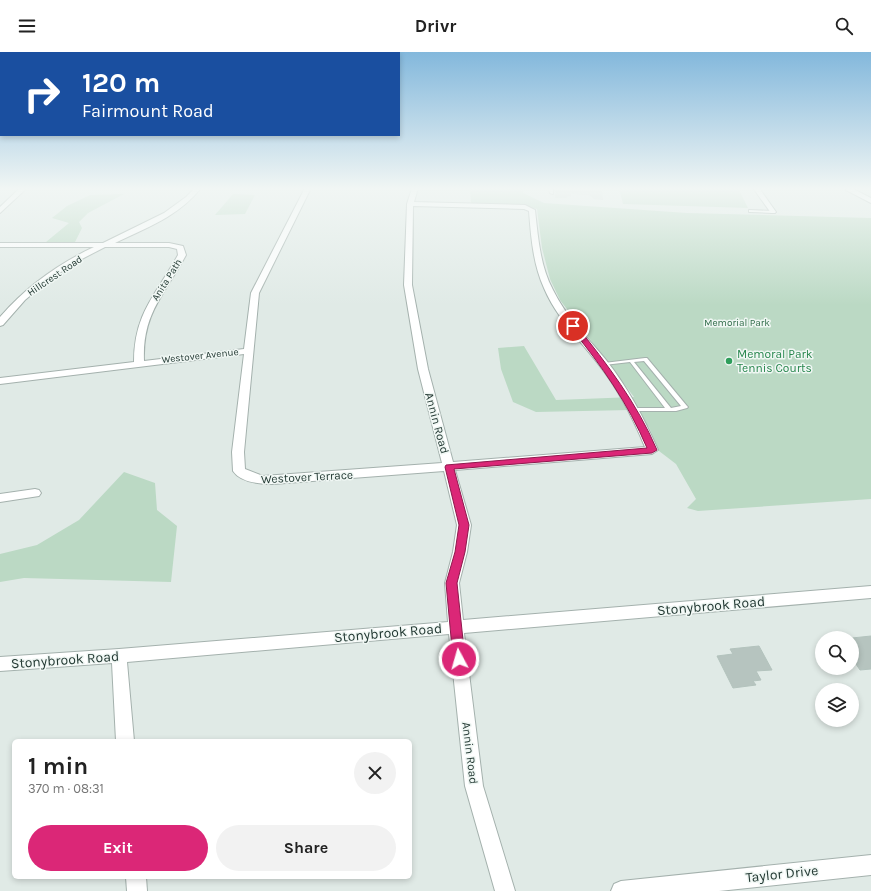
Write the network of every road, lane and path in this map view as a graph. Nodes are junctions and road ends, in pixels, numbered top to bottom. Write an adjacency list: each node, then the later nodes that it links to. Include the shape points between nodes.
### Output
1 (139, 227): 6 (street, Hillcrest Road)
2 (288, 227): 8 (street, Westover Avenue, via 255,293)
3 (409, 227): 15 (street, Annin Road, via 408,285 423,369)
4 (534, 227): 11 (street, via 544,280 565,314)
5 (0, 245): 6 (street)
6 (103, 245): 7 (street, Hillcrest Road, via 31,290); 10 (street, Anita Path, via 177,246 182,251 175,268 150,306 140,334)
7 (0, 323)
8 (248, 351): 10 (street, Westover Avenue); 15 (street, Westover Terrace, via 238,452 239,471 249,478 263,481)
9 (631, 361): 11 (lane); 13 (lane); 13 (lane, via 645,359 685,407)
10 (139, 363): 12 (street, Westover Avenue)
11 (604, 364): 14 (street)
12 (0, 381)
13 (669, 409): 14 (lane)
14 (632, 410): 15 (street, via 642,425 652,450)
15 (449, 467): 19 (street, Annin Road, via 464,525 452,583)
16 (35, 493): 17 (street)
17 (0, 498)
18 (871, 592): 19 (street, Stonybrook Road)
19 (456, 627): 20 (street, Stonybrook Road); 26 (street, Annin Road, via 474,786)
20 (119, 656): 21 (street, Stonybrook Road); 22 (street)
21 (0, 664)
22 (125, 739)
23 (871, 865): 27 (street, Taylor Drive)
24 (136, 879): 25 (street)
25 (137, 891)
26 (505, 891)
27 (621, 891)

